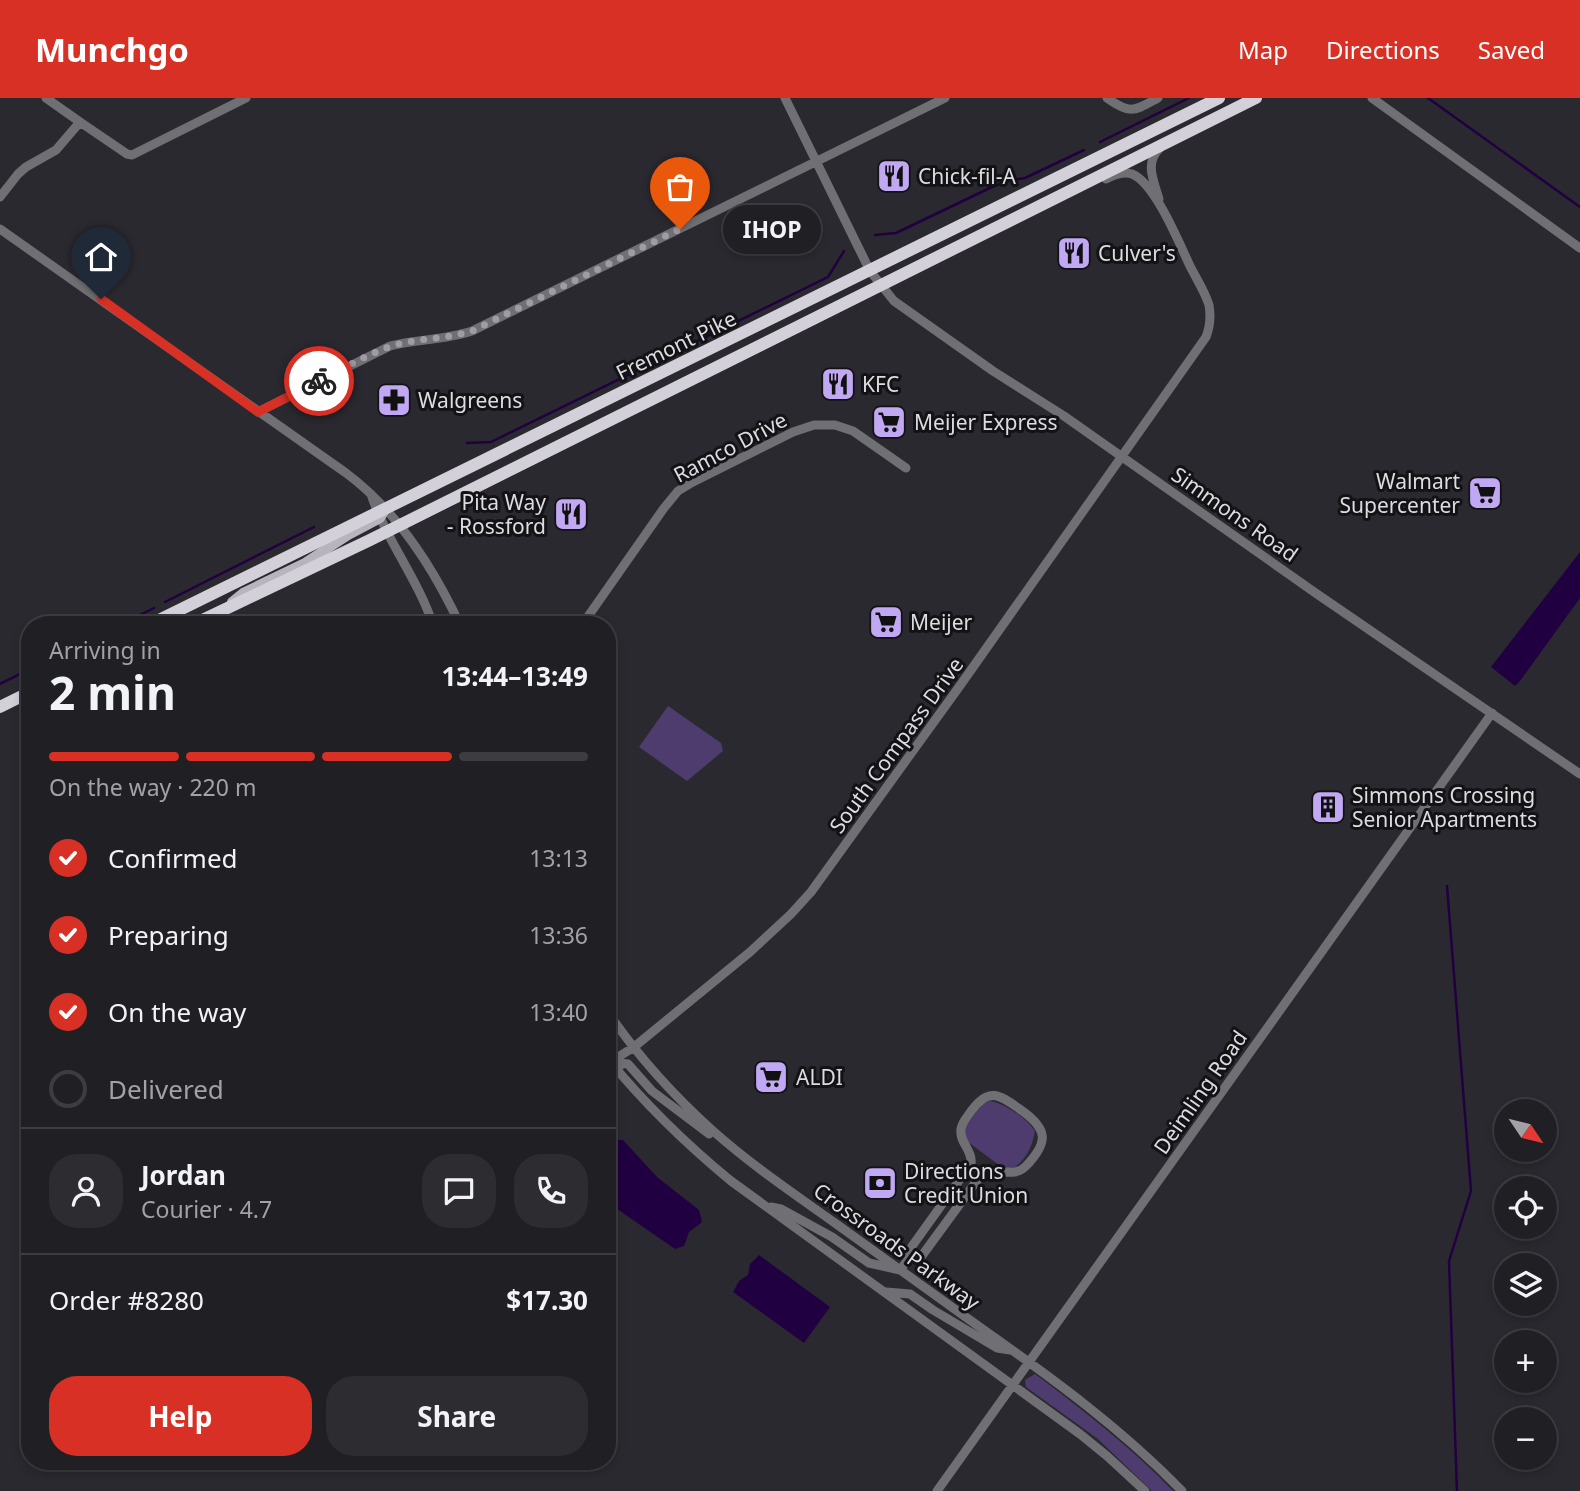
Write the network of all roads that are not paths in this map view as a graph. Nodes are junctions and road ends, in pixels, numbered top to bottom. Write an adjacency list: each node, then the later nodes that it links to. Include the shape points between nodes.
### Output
1 (46, 98): 11 (street)
2 (246, 98): 11 (street, via 132,155)
3 (785, 98): 13 (street, Simmons Road)
4 (945, 98): 13 (street)
5 (1107, 98): 6 (street, via 1127,110)
6 (1158, 98)
7 (1219, 98): 19 (highway, Fremont Pike)
8 (1256, 98): 10 (highway)
9 (1372, 98): 18 (street)
10 (1239, 101): 12 (highway, Fremont Pike, via 1176,130)
11 (80, 122): 15 (street, via 56,150 26,167)
12 (1162, 144): 14 (highway, Fremont Pike); 16 (street, South Compass Drive, via 1150,165)
13 (817, 163): 19 (street, Simmons Road); 20 (street, via 472,331 390,346)
14 (1074, 187): 16 (street, South Compass Drive, via 1091,187 1128,173 1142,181); 19 (highway, Fremont Pike)
15 (0, 197)
16 (1160, 205): 21 (street, South Compass Drive, via 1207,299 1210,326)
17 (0, 229): 20 (street)
18 (1580, 248)
19 (875, 277): 21 (street, Simmons Road, via 894,301); 23 (highway, Fremont Pike); 24 (highway, Fremont Pike, via 689,380)
20 (258, 412): 23 (street, via 346,473 370,493)
21 (1122, 456): 33 (street, Simmons Road); 36 (street, South Compass Drive, via 811,892 771,934)
22 (906, 468): 30 (street, Ramco Drive, via 845,428 814,425 793,432 678,491)
23 (381, 513): 24 (street); 25 (main road, via 304,563 243,593); 26 (highway, Fremont Pike)
24 (393, 528): 25 (highway, Fremont Pike); 28 (street); 29 (street, via 436,578)
25 (222, 610): 27 (highway, Fremont Pike)
26 (168, 616)
27 (210, 616)
28 (429, 616)
29 (455, 616)
30 (588, 616)
31 (21, 696): 32 (highway)
32 (0, 707)
33 (1492, 713): 34 (street, Simmons Road); 48 (street, Deimling Road)
34 (1580, 774)
35 (616, 1023): 36 (street, Crossroads Parkway)
36 (634, 1047): 37 (street, South Compass Drive); 40 (street, Crossroads Parkway, via 667,1086)
37 (616, 1061)
38 (616, 1063): 40 (street, via 628,1064 652,1091)
39 (616, 1067): 41 (street, via 677,1135)
40 (740, 1154): 45 (street, Crossroads Parkway)
41 (763, 1204): 45 (street, via 832,1237 869,1263); 46 (street)
42 (928, 1224): 43 (street); 43 (street, via 971,1164 961,1129 978,1102 999,1096 1033,1119 1041,1128 1042,1141 1027,1165 1011,1173 986,1171); 44 (street)
43 (939, 1233): 44 (street, via 921,1257)
44 (907, 1261): 45 (street)
45 (900, 1270): 47 (street, Crossroads Parkway)
46 (885, 1292): 47 (street, via 910,1294 997,1348); 49 (street)
47 (1012, 1350): 48 (street, Crossroads Parkway)
48 (1030, 1362): 49 (street, Deimling Road); 52 (street, Crossroads Parkway, via 1130,1440)
49 (1013, 1385): 50 (street, Deimling Road); 51 (street, via 1108,1456)
50 (937, 1491)
51 (1145, 1491)
52 (1182, 1491)

